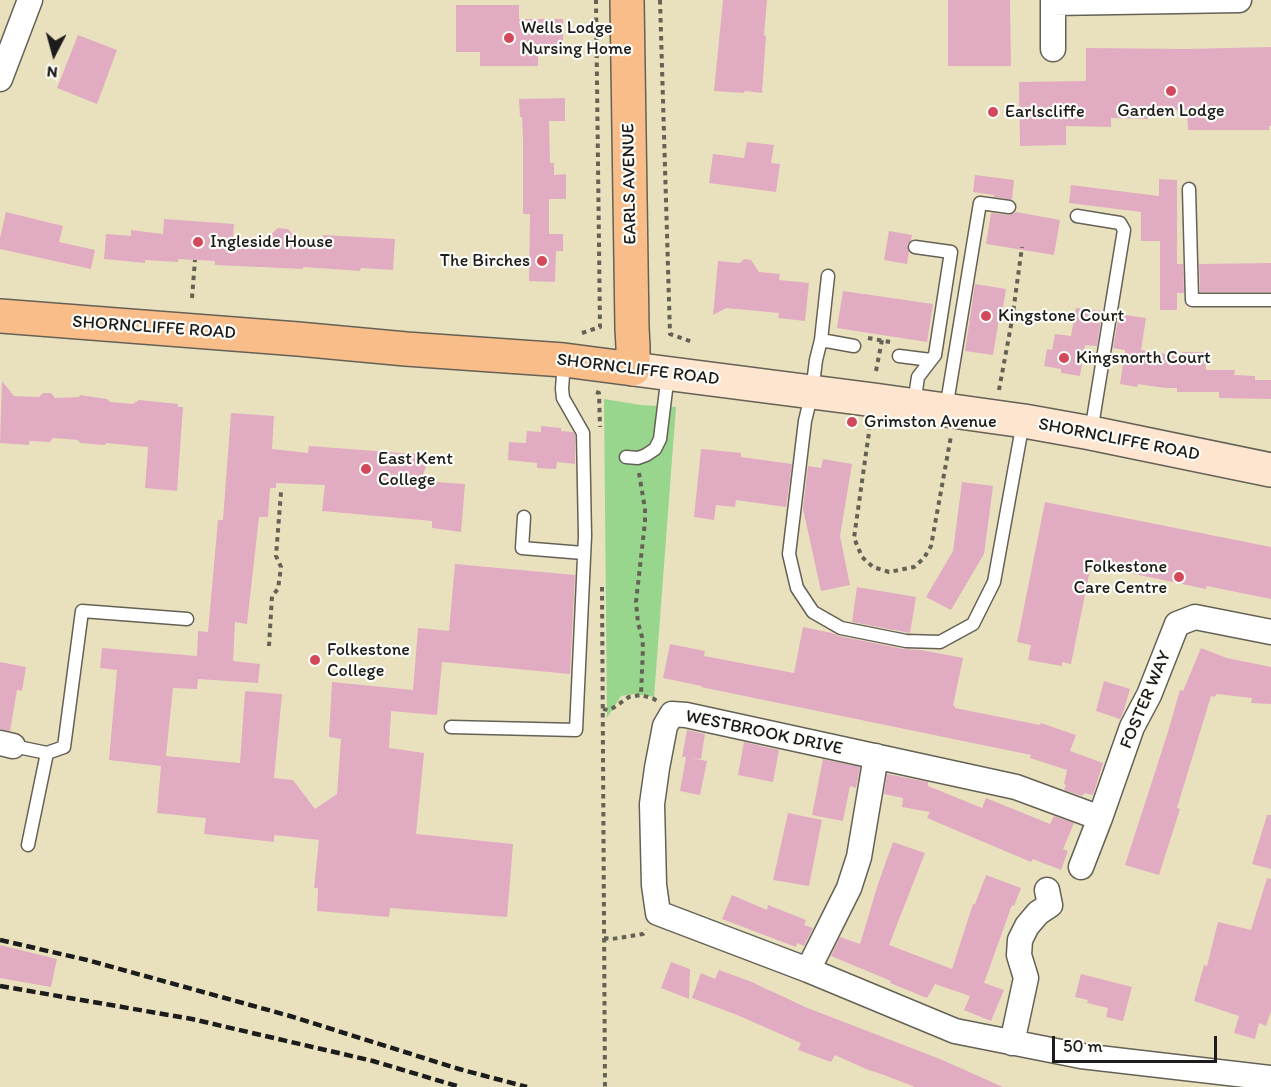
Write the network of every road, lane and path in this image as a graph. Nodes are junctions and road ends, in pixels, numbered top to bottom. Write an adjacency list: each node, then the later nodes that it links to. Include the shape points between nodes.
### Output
1 (30, 0): 8 (street)
2 (596, 0): 19 (path, via 600,327)
3 (627, 0): 27 (highway, EARLS AVENUE)
4 (660, 0): 22 (path, via 670,334)
5 (1239, 0): 6 (street)
6 (1053, 1): 7 (street)
7 (1053, 49)
8 (0, 80)
9 (1190, 189): 17 (lane, via 1192,300)
10 (1009, 207): 34 (lane, via 980,203)
11 (1077, 216): 37 (lane, via 1120,223 1124,230)
12 (915, 247): 26 (lane, via 951,252 935,355)
13 (1022, 247): 30 (path)
14 (195, 260): 16 (path)
15 (828, 276): 20 (lane)
16 (192, 298)
17 (1271, 300)
18 (0, 316): 25 (highway, SHORNCLIFFE ROAD)
19 (582, 333)
20 (821, 340): 23 (lane); 31 (lane)
21 (882, 340): 29 (path)
22 (693, 342)
23 (854, 346)
24 (899, 356): 26 (lane)
25 (564, 360): 27 (highway, SHORNCLIFFE ROAD); 42 (lane, via 563,398 583,433)
26 (931, 360): 33 (lane, via 918,377)
27 (633, 369): 28 (main road, SHORNCLIFFE ROAD)
28 (669, 373): 31 (main road, SHORNCLIFFE ROAD); 38 (lane, via 660,440 646,455)
29 (875, 386): 31 (main road, SHORNCLIFFE ROAD); 33 (main road, SHORNCLIFFE ROAD); 34 (path, via 854,538 861,557 873,567 889,572 915,567 931,546)
30 (999, 390)
31 (812, 392): 35 (lane, via 789,554 797,588 813,612 841,628 906,641 940,642 973,624 994,582)
32 (599, 393): 36 (path)
33 (913, 406): 34 (main road, SHORNCLIFFE ROAD)
34 (950, 411): 35 (main road, SHORNCLIFFE ROAD)
35 (1024, 421): 37 (main road, SHORNCLIFFE ROAD)
36 (600, 428)
37 (1091, 433): 39 (main road, SHORNCLIFFE ROAD)
38 (632, 458): 47 (path, via 645,509 636,602 643,647)
39 (1271, 470)
40 (281, 492): 46 (path, via 276,556 281,567 278,589 272,596)
41 (524, 516): 42 (lane, via 522,548)
42 (584, 553): 50 (lane, via 576,730)
43 (602, 580): 48 (path)
44 (187, 619): 52 (lane, via 82,611 64,747)
45 (1271, 632): 54 (street, FOSTER WAY, via 1195,616 1177,624 1132,727)
46 (269, 646)
47 (641, 695): 48 (path); 49 (path, via 654,699)
48 (603, 709): 59 (path)
49 (672, 714): 53 (street, WESTBROOK DRIVE); 58 (street, WESTBROOK DRIVE, via 665,726 652,804)
50 (451, 727)
51 (6, 744): 52 (lane)
52 (47, 753): 55 (lane)
53 (876, 756): 54 (street, WESTBROOK DRIVE, via 1016,787); 60 (street, via 859,857 849,888)
54 (1100, 818): 56 (street, FOSTER WAY)
55 (28, 844)
56 (1081, 867)
57 (1047, 891): 61 (street, via 1050,905 1027,926 1020,940 1025,984)
58 (658, 913): 59 (path, via 655,923 644,934); 60 (street)
59 (604, 938): 63 (path)
60 (808, 970): 61 (street, via 955,1031)
61 (1012, 1043): 62 (street, via 1081,1056)
62 (1271, 1078)
63 (605, 1087)

